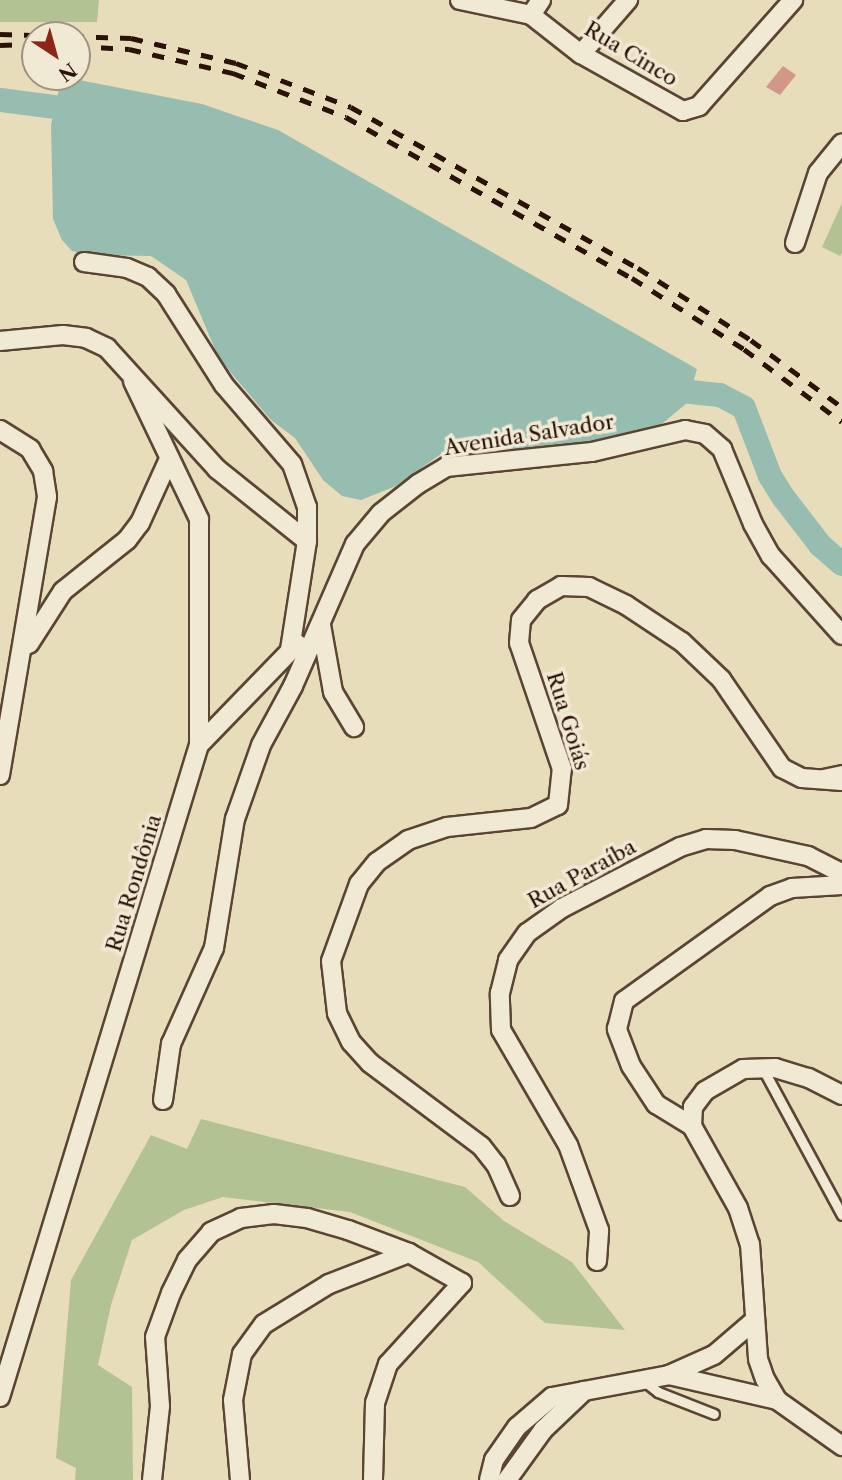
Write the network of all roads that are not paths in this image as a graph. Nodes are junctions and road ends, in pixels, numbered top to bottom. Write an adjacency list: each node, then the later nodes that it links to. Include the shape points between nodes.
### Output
1 (460, 0): 4 (street)
2 (628, 0): 5 (street)
3 (793, 0): 5 (street, Rua Cinco, via 692,109 683,111)
4 (536, 8): 5 (street, Rua Cinco)
5 (581, 54)
6 (842, 143): 7 (street, via 818,173)
7 (795, 243)
8 (84, 262): 13 (street, via 127,268 148,277 166,294 224,385 292,464 307,507)
9 (0, 341): 10 (street, Rua Rondônia, via 63,335 86,338 107,348)
10 (133, 381): 12 (street, Rua Rondônia); 13 (street, Rua Rondônia, via 216,469)
11 (0, 430): 17 (street, via 30,449 43,471 47,496)
12 (169, 458): 17 (street, via 140,523 127,540 63,591); 19 (street, Rua Rondônia, via 188,492 200,529)
13 (307, 541): 16 (street)
14 (321, 625): 15 (street, Avenida Salvador, via 355,544 381,513 446,467 592,452 685,430 705,434 722,449 771,556); 16 (street, Avenida Salvador); 18 (street, via 333,692); 28 (street, via 246,784 235,819 217,937 171,1044)
15 (842, 635)
16 (290, 650): 19 (street, Avenida Salvador)
17 (24, 653): 21 (street)
18 (354, 727)
19 (199, 744): 38 (street, Rua Rondônia)
20 (842, 770): 22 (lane)
21 (0, 775)
22 (802, 778): 23 (street); 30 (street, Rua Goiás, via 782,768 766,750 721,679 682,642 626,604 589,587 561,586 537,600 521,620 519,643 562,769 558,806 531,818 447,827 408,840 377,862 359,884 331,961 337,1013 351,1042 370,1063 481,1146)
23 (842, 781)
24 (842, 873): 33 (street, Rua Paraíba, via 808,856 735,840 706,839 680,846 562,908 527,933 508,961 500,993 501,1030 568,1145 599,1230)
25 (842, 885): 29 (street, via 792,888 770,896 625,1001 617,1029 631,1066 656,1104)
26 (762, 1066): 27 (street, via 808,1078); 29 (street, via 743,1069 705,1091 693,1107); 31 (lane)
27 (842, 1095)
28 (163, 1100)
29 (692, 1126): 34 (street, via 738,1208 756,1279)
30 (510, 1196)
31 (842, 1215)
32 (409, 1253): 42 (street, via 296,1216 241,1218 211,1232 187,1260 155,1337 160,1406); 43 (street, via 329,1284 264,1324 242,1354 233,1400); 44 (street, via 462,1283 388,1364 375,1403)
33 (597, 1261)
34 (755, 1320): 35 (street, via 715,1355); 39 (street, via 758,1359)
35 (669, 1375): 36 (street); 39 (street)
36 (641, 1378): 37 (street); 40 (lane, via 658,1392)
37 (587, 1388): 45 (street, via 537,1406 494,1460); 46 (street, via 543,1430)
38 (0, 1397)
39 (778, 1399): 41 (street)
40 (714, 1414)
41 (842, 1446)
42 (152, 1480)
43 (240, 1480)
44 (373, 1480)
45 (489, 1480)
46 (507, 1480)

